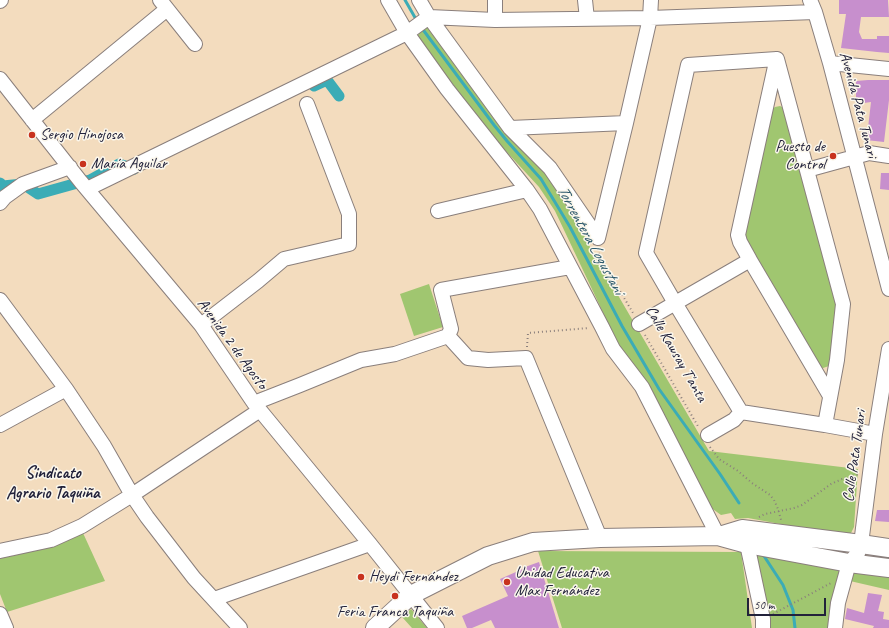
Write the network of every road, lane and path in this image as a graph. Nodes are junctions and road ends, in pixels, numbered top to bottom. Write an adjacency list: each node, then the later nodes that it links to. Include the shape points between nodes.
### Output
1 (388, 0): 11 (street)
2 (419, 0): 11 (street)
3 (495, 0): 10 (street)
4 (585, 0): 9 (street)
5 (651, 0): 8 (street)
6 (163, 4): 12 (street); 20 (street)
7 (813, 6): 8 (street); 14 (street, Avenida Pata Tunari)
8 (650, 18): 9 (street); 21 (street)
9 (587, 19): 10 (street)
10 (495, 20): 11 (street)
11 (419, 25): 22 (street); 27 (street); 28 (street, via 447,89)
12 (195, 44)
13 (777, 59): 18 (street); 19 (street); 36 (street, via 688,65 646,253)
14 (830, 63): 15 (street); 23 (street, Avenida Pata Tunari)
15 (889, 69)
16 (0, 79): 20 (street, Avenida 2 de Agosto)
17 (307, 104): 38 (street, via 349,214 349,244 284,259 258,282)
18 (791, 110): 19 (street, via 779,103); 26 (street)
19 (765, 112): 32 (street, via 738,235)
20 (32, 120): 25 (street, Avenida 2 de Agosto)
21 (626, 123): 22 (street); 31 (street)
22 (510, 128): 31 (street, via 550,168)
23 (855, 156): 24 (street, via 869,153); 26 (street); 34 (street, Avenida Pata Tunari)
24 (889, 156)
25 (70, 167): 27 (street, Avenida 2 de Agosto); 29 (street, via 23,184)
26 (807, 170): 45 (street, via 843,304)
27 (87, 189): 38 (street, Avenida 2 de Agosto)
28 (528, 190): 30 (street); 33 (street)
29 (2, 198)
30 (438, 211)
31 (598, 238): 37 (path, Calle Kawsay T'anta, via 600,257)
32 (750, 260): 36 (street); 45 (street)
33 (570, 267): 39 (street); 40 (street, via 441,290 451,329)
34 (889, 289)
35 (0, 300): 43 (street)
36 (675, 303): 37 (street); 47 (street)
37 (638, 324): 51 (path, Calle Kawsay T'anta)
38 (200, 325): 46 (street, Avenida 2 de Agosto)
39 (602, 326): 42 (path, via 528,333); 56 (street, via 613,349 642,387)
40 (448, 336): 42 (street, via 468,358); 46 (street, via 395,354 362,360)
41 (889, 349): 44 (street, Calle Pata Tunari)
42 (526, 358): 58 (street)
43 (66, 389): 48 (street); 53 (street, via 104,446)
44 (885, 391): 50 (street, Calle Pata Tunari)
45 (830, 396): 49 (street)
46 (257, 406): 53 (street); 59 (street, Avenida 2 de Agosto)
47 (741, 412): 49 (street); 51 (street, via 734,420)
48 (0, 425)
49 (825, 425): 50 (street)
50 (875, 434): 52 (street, Calle Pata Tunari)
51 (705, 437): 54 (path, Calle Kawsay T'anta, via 719,459 770,495)
52 (870, 464): 54 (path, via 859,473 831,484 802,505); 60 (street, Calle Pata Tunari)
53 (132, 495): 62 (street, via 82,526 51,540); 66 (street, via 194,578)
54 (779, 511): 55 (path, Calle Kawsay T'anta); 57 (path, via 754,519)
55 (784, 534): 57 (main road); 60 (main road)
56 (718, 536): 57 (main road); 58 (main road)
57 (744, 536): 64 (main road); 73 (street)
58 (600, 538): 65 (main road, via 533,542 488,556)
59 (370, 544): 65 (street, Avenida 2 de Agosto); 66 (street)
60 (861, 544): 61 (main road); 64 (street, Calle Pata Tunari)
61 (889, 548)
62 (0, 551)
63 (889, 568): 64 (main road)
64 (847, 569): 67 (path); 74 (street, via 838,603)
65 (411, 595): 71 (main road); 72 (street, Avenida 2 de Agosto)
66 (214, 599): 70 (street)
67 (787, 606)
68 (0, 614): 69 (street)
69 (6, 628)
70 (240, 628)
71 (375, 628)
72 (437, 628)
73 (763, 628)
74 (835, 628)

